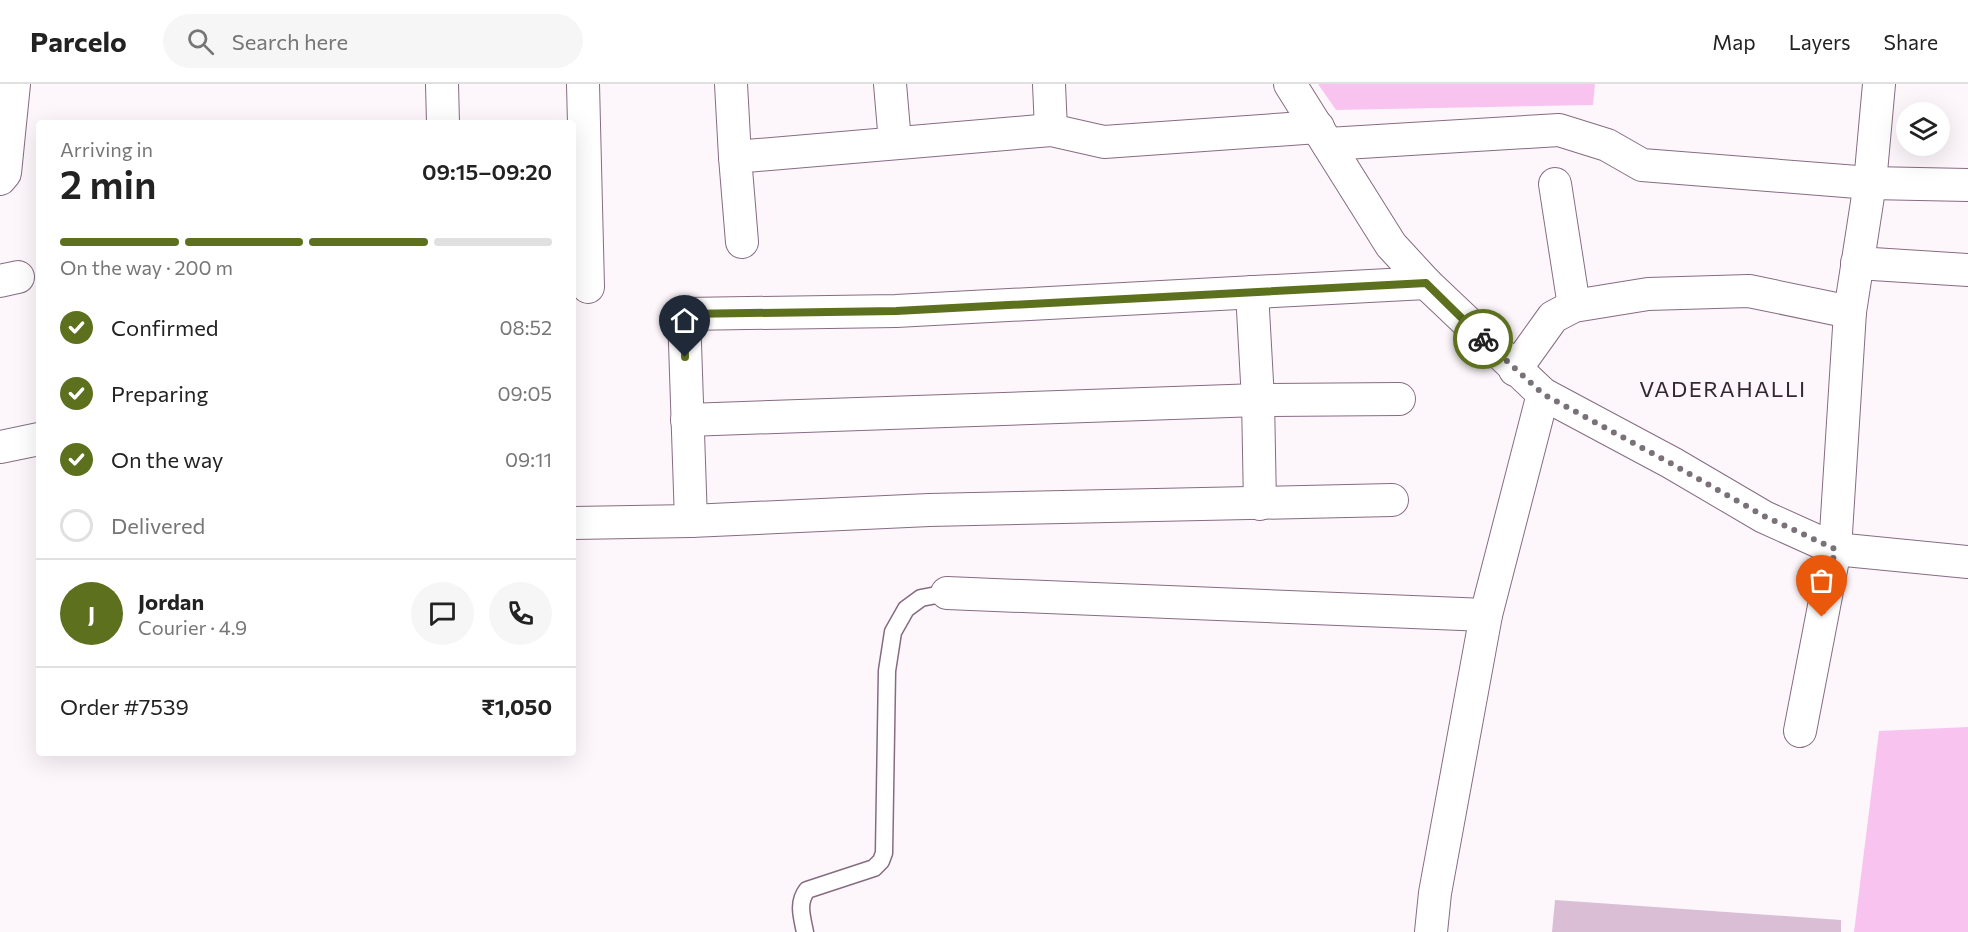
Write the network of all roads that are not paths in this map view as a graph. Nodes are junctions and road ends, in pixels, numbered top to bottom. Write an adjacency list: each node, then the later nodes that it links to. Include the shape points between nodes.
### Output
1 (14, 84): 14 (street, via 5,173)
2 (442, 84): 9 (street)
3 (584, 84): 22 (street)
4 (731, 84): 13 (street)
5 (890, 84): 12 (street)
6 (1049, 84): 10 (street)
7 (1290, 84): 11 (street)
8 (1880, 84): 15 (street)
9 (443, 120)
10 (1051, 130): 11 (street, via 1104,142); 12 (street)
11 (1323, 136): 15 (street, via 1559,130 1607,145 1642,165); 21 (street, via 1391,245)
12 (895, 142): 13 (street)
13 (735, 157): 18 (street)
14 (0, 179)
15 (1870, 183): 17 (street); 19 (street)
16 (1555, 184): 24 (street)
17 (1968, 185)
18 (742, 242)
19 (1857, 263): 20 (street); 25 (street)
20 (1968, 270)
21 (1426, 283): 23 (street); 26 (street)
22 (588, 287)
23 (1252, 292): 29 (street); 30 (street, via 896,311 684,314)
24 (1574, 306): 25 (street, via 1648,294 1749,291); 26 (street, via 1553,317)
25 (1850, 312): 37 (street)
26 (1515, 370): 27 (street)
27 (1543, 394): 37 (street, via 1764,516); 40 (street)
28 (1399, 399): 29 (street)
29 (1258, 400): 30 (street); 34 (street)
30 (687, 420): 35 (street)
31 (36, 440): 32 (street)
32 (0, 447)
33 (1392, 500): 34 (street)
34 (1260, 504): 35 (street, via 929,510)
35 (691, 521): 36 (street)
36 (576, 523)
37 (1835, 549): 38 (street); 41 (street)
38 (1968, 562)
39 (947, 593): 40 (street); 42 (lane, via 921,598 906,609 893,632 887,671 881,861 874,868 807,890 801,907)
40 (1486, 615): 43 (street)
41 (1800, 731)
42 (805, 932)
43 (1431, 932)

